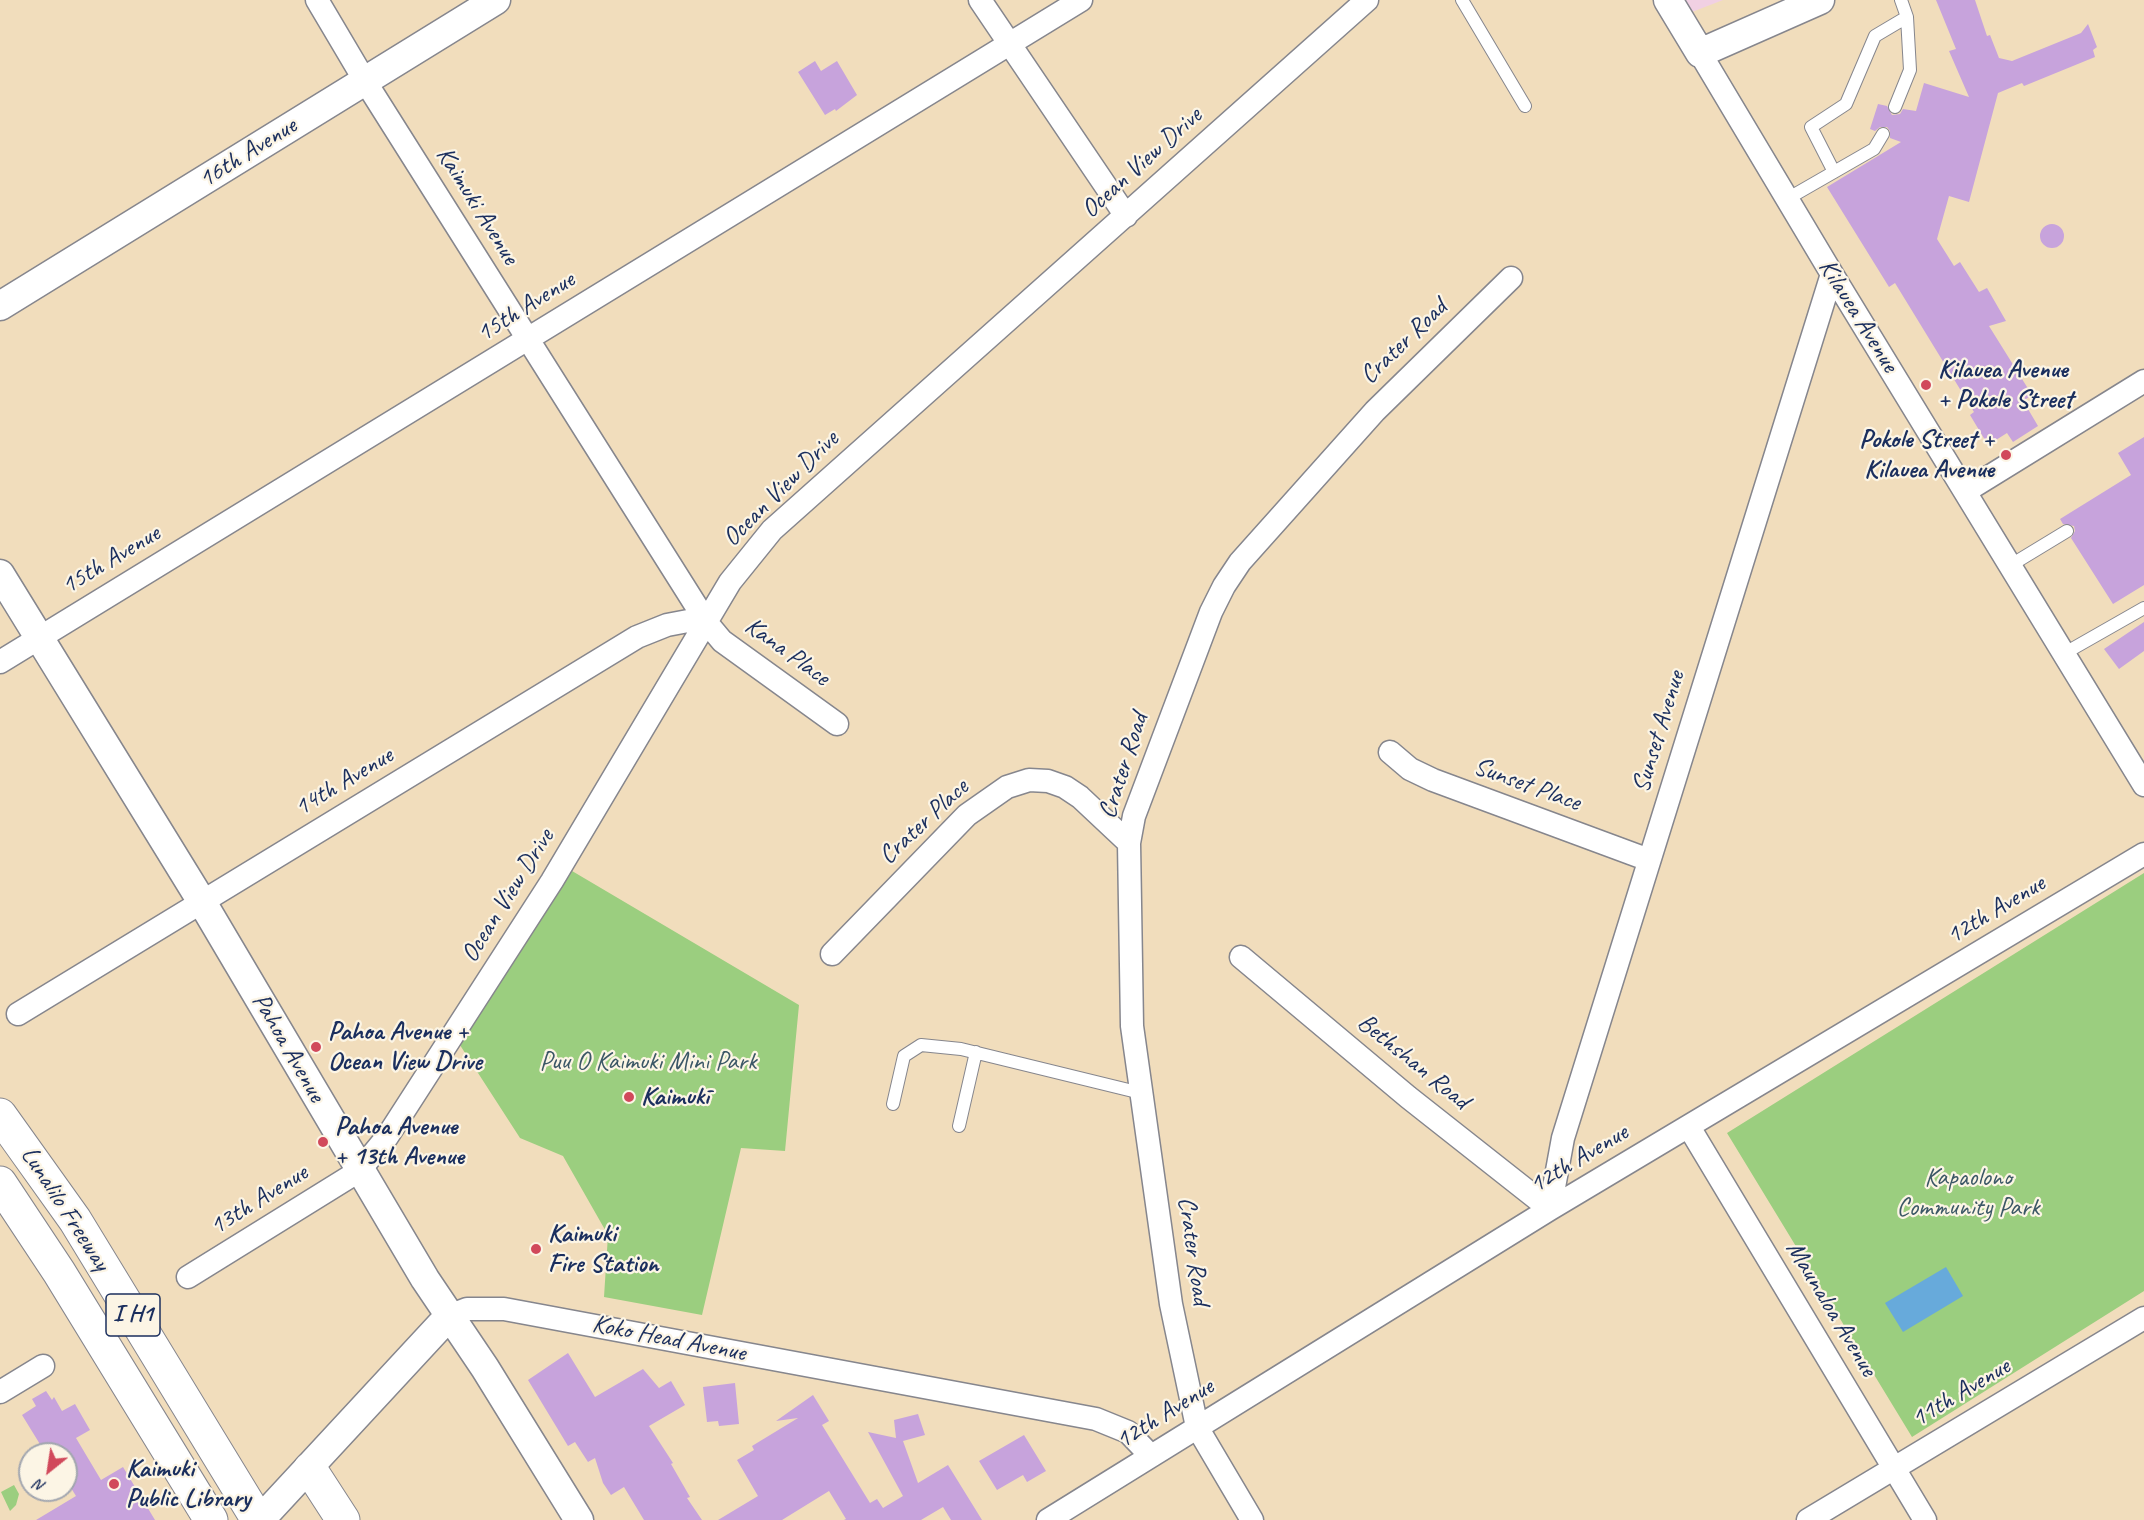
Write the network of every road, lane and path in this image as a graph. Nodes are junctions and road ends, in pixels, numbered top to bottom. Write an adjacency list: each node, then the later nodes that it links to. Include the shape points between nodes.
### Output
1 (317, 0): 13 (street, Kaimuki Avenue)
2 (496, 0): 13 (street, 16th Avenue)
3 (980, 0): 11 (street)
4 (1080, 0): 11 (street, 15th Avenue)
5 (1367, 0): 19 (street, Ocean View Drive)
6 (1462, 0): 14 (lane)
7 (1668, 0): 12 (street, Kilauea Avenue)
8 (1820, 0): 12 (street)
9 (1900, 0): 10 (lane)
10 (1907, 17): 15 (lane, via 1910,70); 17 (lane, via 1875,36 1846,104 1811,127)
11 (1008, 44): 19 (street); 23 (street, 15th Avenue)
12 (1700, 52): 18 (street, Kilauea Avenue)
13 (365, 81): 22 (street, 16th Avenue); 23 (street, Kaimuki Avenue)
14 (1524, 106)
15 (1895, 108)
16 (1883, 134): 17 (lane, via 1874,148)
17 (1834, 172): 18 (lane)
18 (1787, 199): 20 (street, Kilauea Avenue)
19 (1126, 216): 30 (street, Ocean View Drive, via 797,506 749,557)
20 (1832, 274): 25 (street, Kilauea Avenue); 39 (street, Sunset Avenue)
21 (1511, 278): 37 (street, Crater Road, via 1375,411 1240,562 1224,586 1198,643 1142,788)
22 (0, 306)
23 (527, 340): 30 (street, Kaimuki Avenue); 31 (street, 15th Avenue)
24 (2144, 381): 25 (street)
25 (1966, 491): 27 (street, Kilauea Avenue)
26 (2067, 531): 27 (lane)
27 (2011, 565): 32 (street, Kilauea Avenue)
28 (0, 574): 31 (street, Pahoa Avenue)
29 (2144, 608): 32 (lane)
30 (707, 624): 34 (street, Kana Place, via 722,641); 40 (street, 14th Avenue, via 687,621 637,637); 50 (street, Ocean View Drive, via 552,881 401,1119)
31 (39, 638): 33 (street, 15th Avenue); 40 (street, Pahoa Avenue)
32 (2065, 653): 36 (street, Kilauea Avenue)
33 (0, 662)
34 (837, 724)
35 (1390, 752): 39 (street, Sunset Place, via 1410,769 1433,780)
36 (2144, 784)
37 (1129, 843): 41 (street, Crater Place, via 1065,787 1029,780 1007,787 967,815); 45 (street, Crater Road, via 1132,1026)
38 (2144, 854): 49 (street, 12th Avenue)
39 (1649, 861): 52 (street, Sunset Avenue, via 1563,1138)
40 (202, 902): 43 (street, 14th Avenue); 50 (street, Pahoa Avenue)
41 (832, 954)
42 (1241, 957): 52 (street, Bethshan Road)
43 (18, 1014)
44 (976, 1052): 45 (lane); 46 (lane, via 921,1045 904,1056); 48 (lane)
45 (1141, 1093): 58 (street, Crater Road, via 1171,1304)
46 (893, 1104)
47 (0, 1115): 62 (highway, Lunalilo Freeway / I H1, via 75,1220)
48 (959, 1126)
49 (1689, 1127): 52 (street, 12th Avenue); 60 (street, Maunaloa Avenue)
50 (359, 1171): 53 (street, 13th Avenue); 54 (street, Pahoa Avenue)
51 (0, 1183): 63 (highway, Lunalilo Freeway / I H1, via 59,1272)
52 (1550, 1209): 58 (street, 12th Avenue)
53 (188, 1277)
54 (449, 1316): 59 (street, Koko Head Avenue, via 467,1309 504,1309 1096,1419 1128,1432); 61 (street); 65 (street, Pahoa Avenue)
55 (2144, 1318): 60 (street, 11th Avenue)
56 (43, 1366): 57 (street)
57 (0, 1392)
58 (1197, 1427): 59 (street, 12th Avenue); 67 (street)
59 (1150, 1455): 66 (street, 12th Avenue)
60 (1892, 1467): 68 (street, 11th Avenue); 69 (street, Maunaloa Avenue)
61 (310, 1469): 62 (street); 64 (highway)
62 (265, 1515)
63 (210, 1520)
64 (343, 1520)
65 (579, 1520)
66 (1048, 1520)
67 (1252, 1520)
68 (1808, 1520)
69 (1924, 1520)

